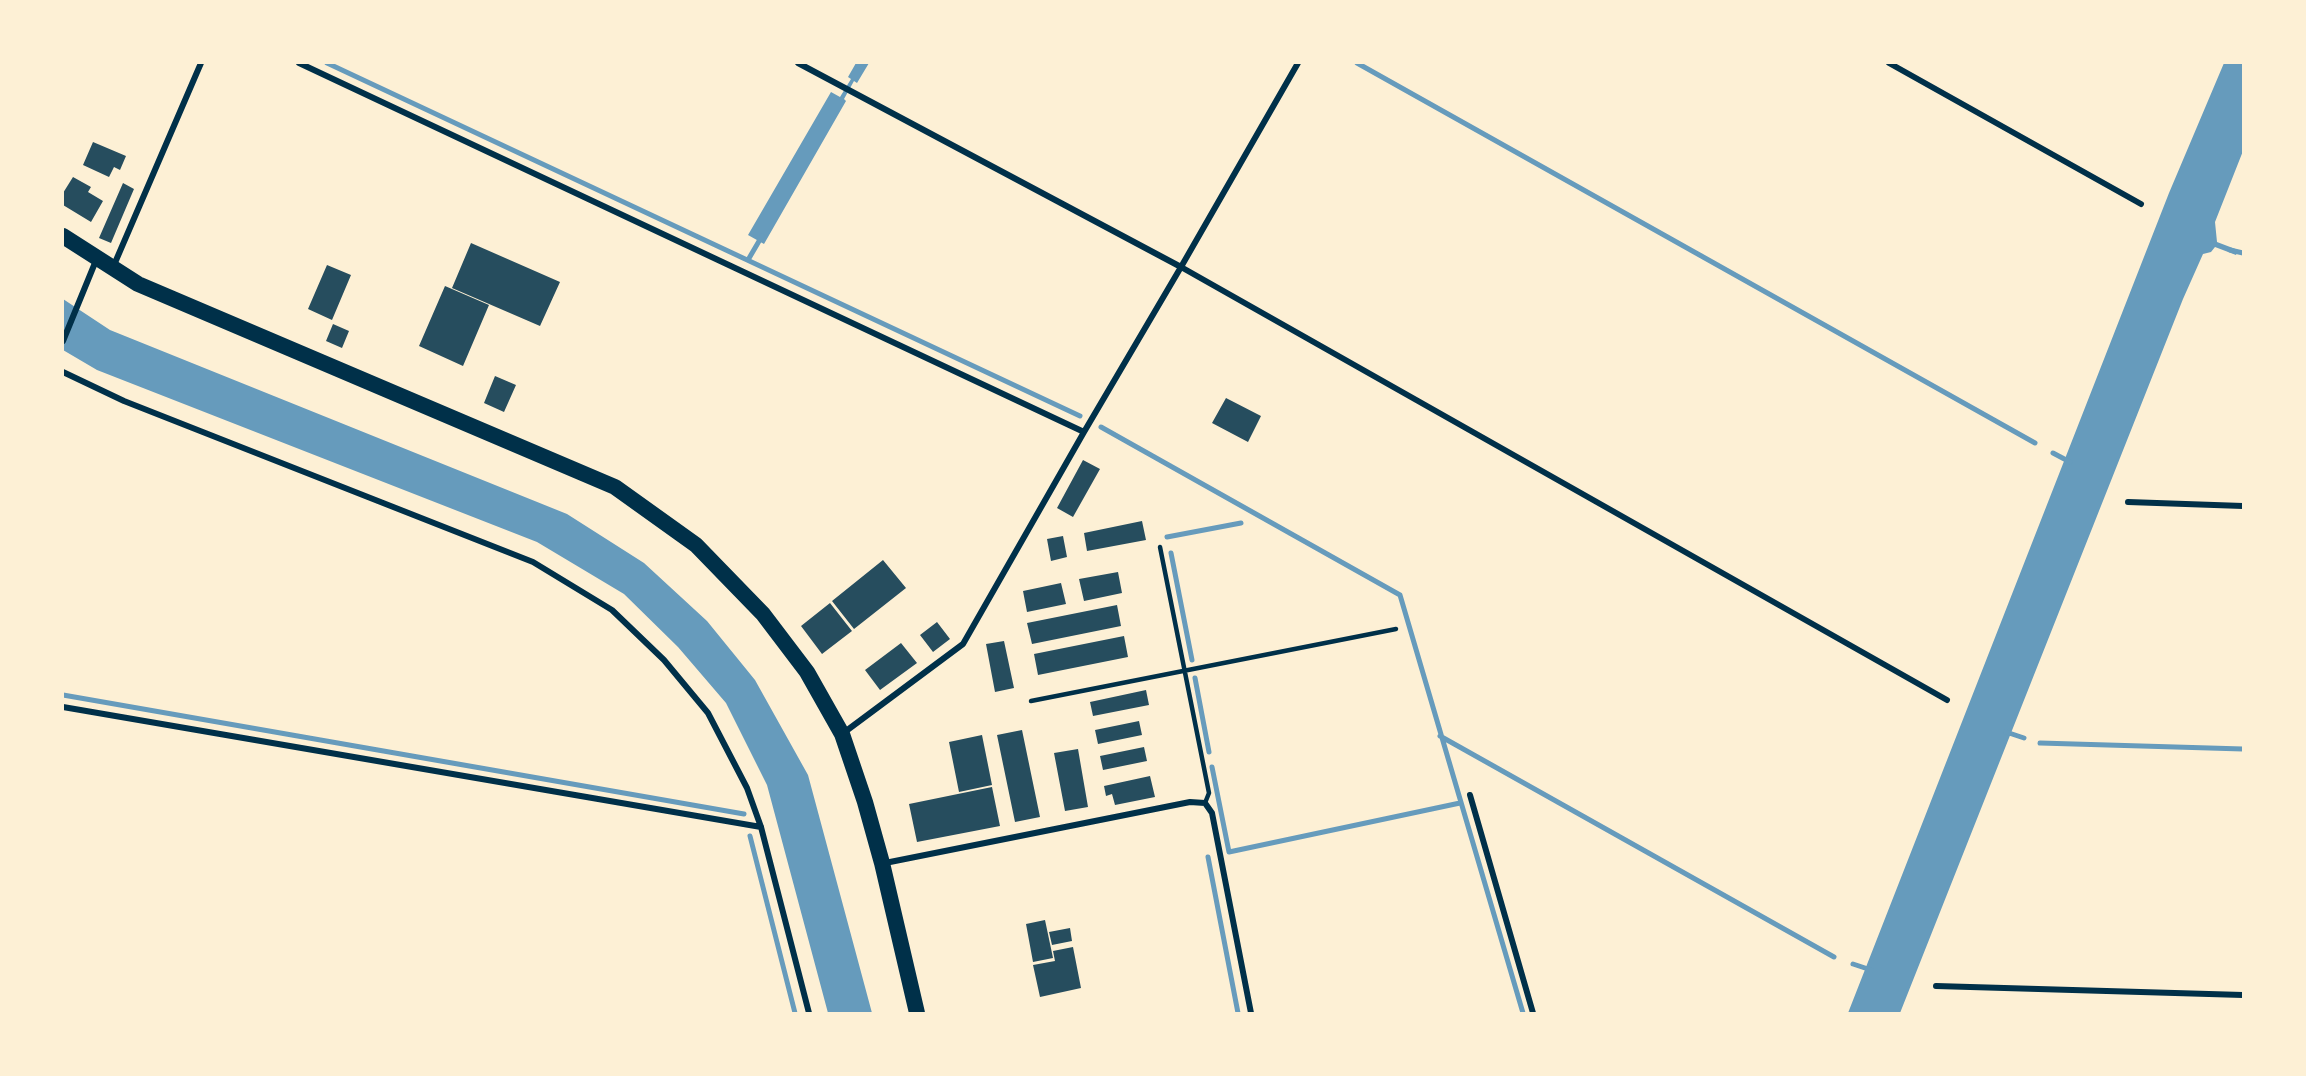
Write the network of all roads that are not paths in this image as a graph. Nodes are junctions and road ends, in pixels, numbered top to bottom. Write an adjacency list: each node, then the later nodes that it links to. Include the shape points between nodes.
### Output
1 (201, 63): 10 (street)
2 (299, 63): 13 (street)
3 (798, 63): 9 (street)
4 (1298, 63): 9 (street)
5 (1889, 63): 6 (street)
6 (2141, 204)
7 (63, 236): 8 (highway)
8 (97, 258): 10 (highway); 11 (street)
9 (1181, 267): 13 (street); 20 (street)
10 (112, 268): 22 (highway, via 138,284 615,487 696,544 763,614 807,672)
11 (63, 341)
12 (63, 372): 25 (street, via 124,401 533,562 612,610 664,660 708,713 747,788)
13 (1084, 432): 22 (street, via 963,644)
14 (2128, 502): 15 (street)
15 (2243, 506)
16 (1160, 547): 18 (lane)
17 (1396, 629): 18 (lane)
18 (1184, 671): 19 (lane); 24 (lane, via 1209,793)
19 (1031, 700)
20 (1947, 700)
21 (63, 707): 25 (street)
22 (842, 734): 26 (highway)
23 (1470, 795): 32 (street)
24 (1204, 802): 26 (street); 31 (street, via 1212,813)
25 (760, 826): 29 (street)
26 (882, 863): 30 (highway)
27 (1936, 986): 28 (street)
28 (2243, 995)
29 (809, 1013)
30 (917, 1013)
31 (1251, 1013)
32 (1533, 1013)

